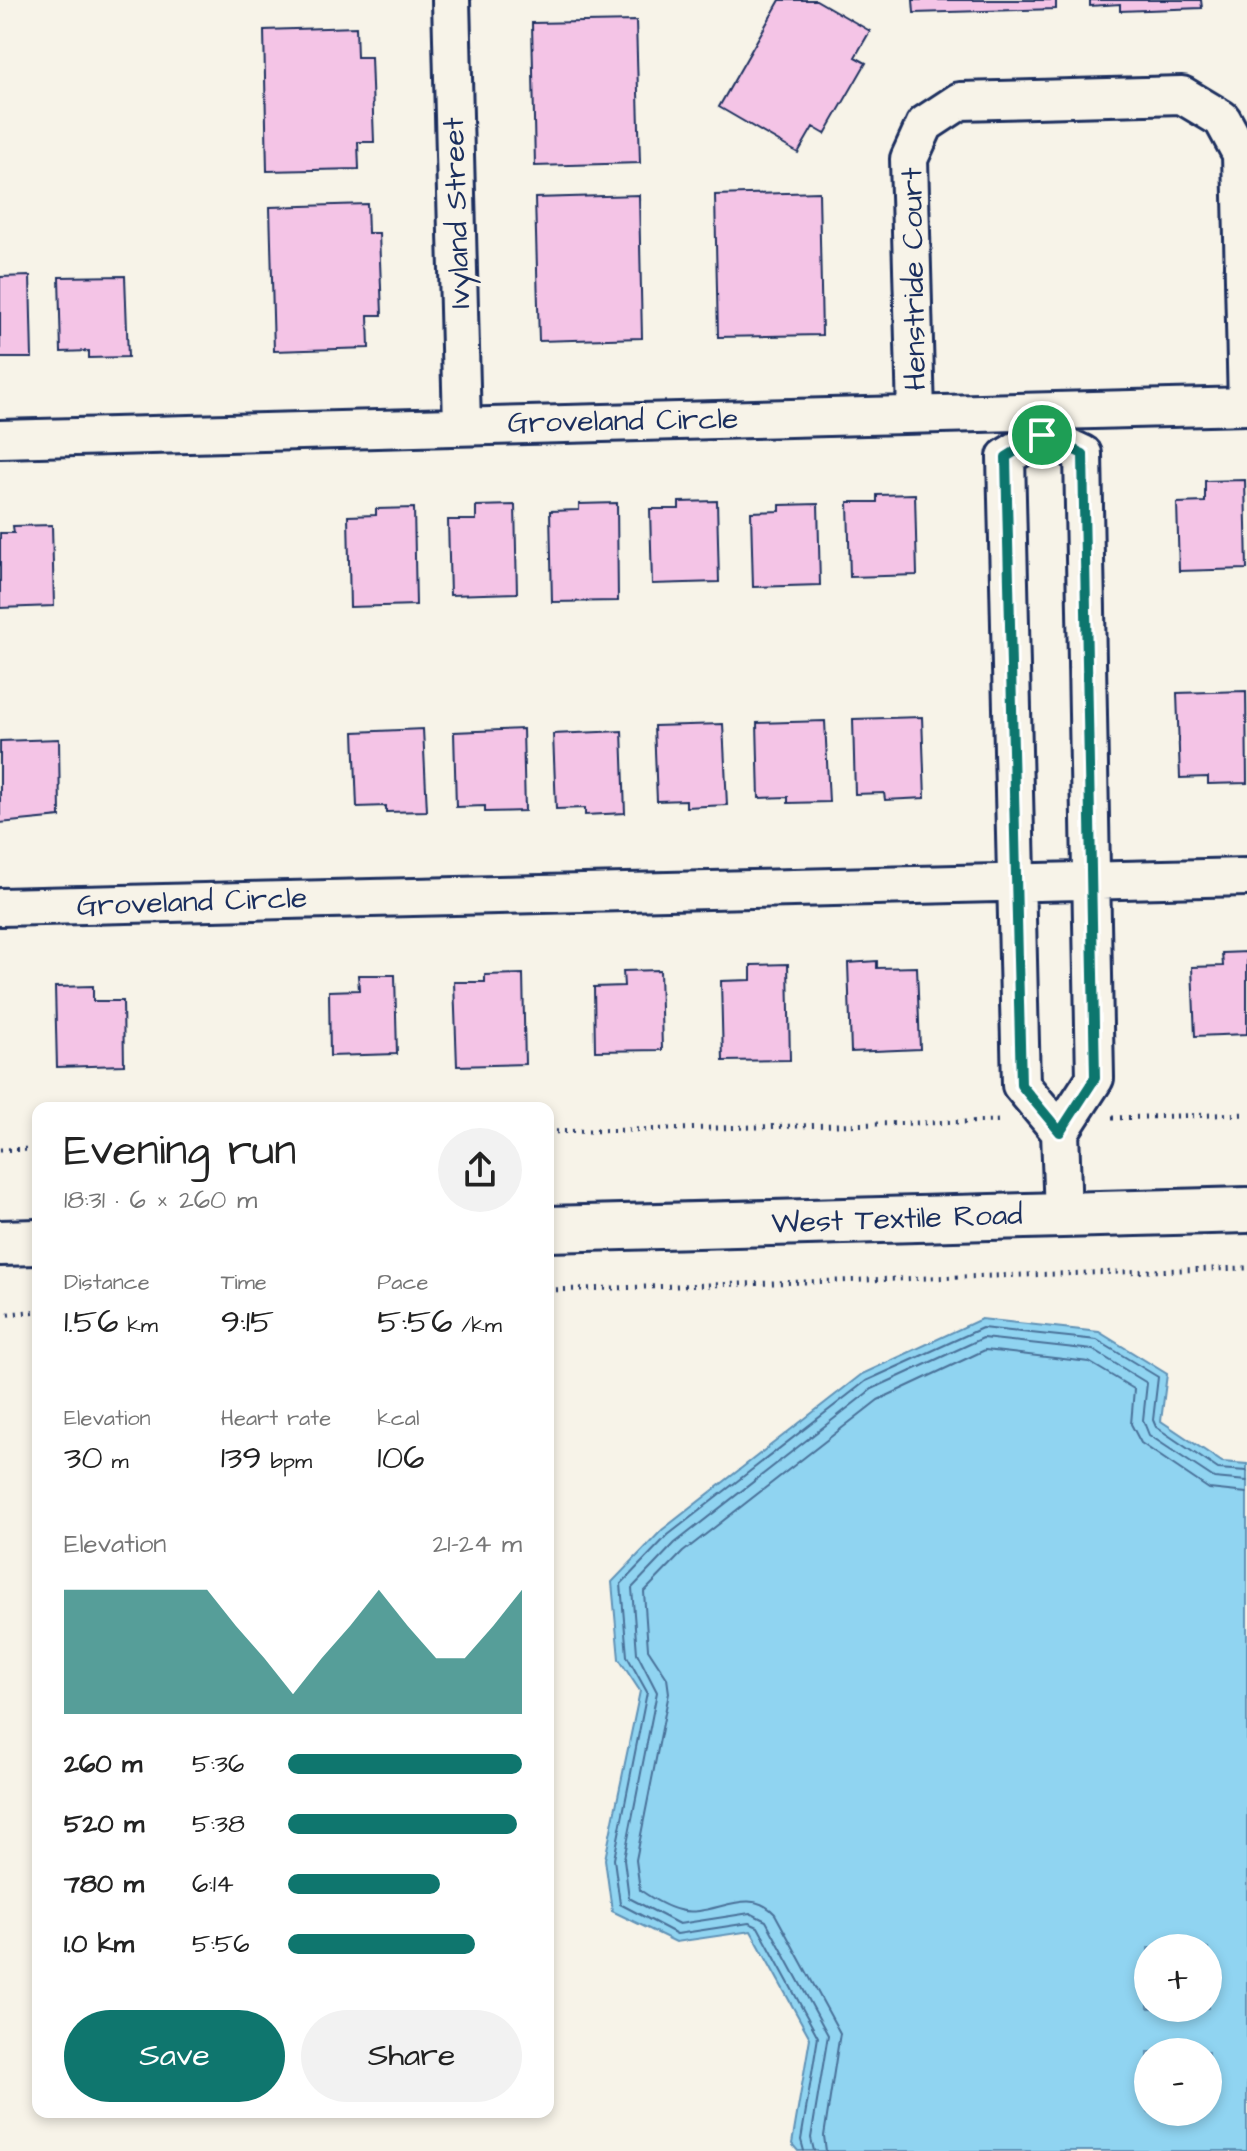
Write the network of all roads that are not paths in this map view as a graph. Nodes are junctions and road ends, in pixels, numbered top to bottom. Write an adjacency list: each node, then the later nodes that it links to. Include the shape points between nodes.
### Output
1 (451, 0): 5 (street, Ivyland Street)
2 (1247, 406): 3 (street, Henstride Court, via 1241,154 1222,119 1182,95 960,101 925,124 909,159); 4 (street, Groveland Circle)
3 (916, 414): 4 (street, Groveland Circle); 5 (street, Groveland Circle)
4 (1042, 423): 8 (street, via 1006,457); 9 (street, via 1083,454)
5 (462, 425): 6 (street, Groveland Circle)
6 (0, 439)
7 (1247, 877): 9 (street, Groveland Circle)
8 (1015, 880): 9 (street, Groveland Circle); 10 (street, Groveland Circle); 11 (street, via 1021,1085)
9 (1091, 880): 11 (street, via 1095,1078)
10 (0, 907)
11 (1060, 1123): 13 (street)
12 (1247, 1210): 13 (main road, West Textile Road)
13 (1063, 1215): 14 (main road, West Textile Road)
14 (554, 1229)
15 (32, 1242): 16 (main road)
16 (0, 1243)

